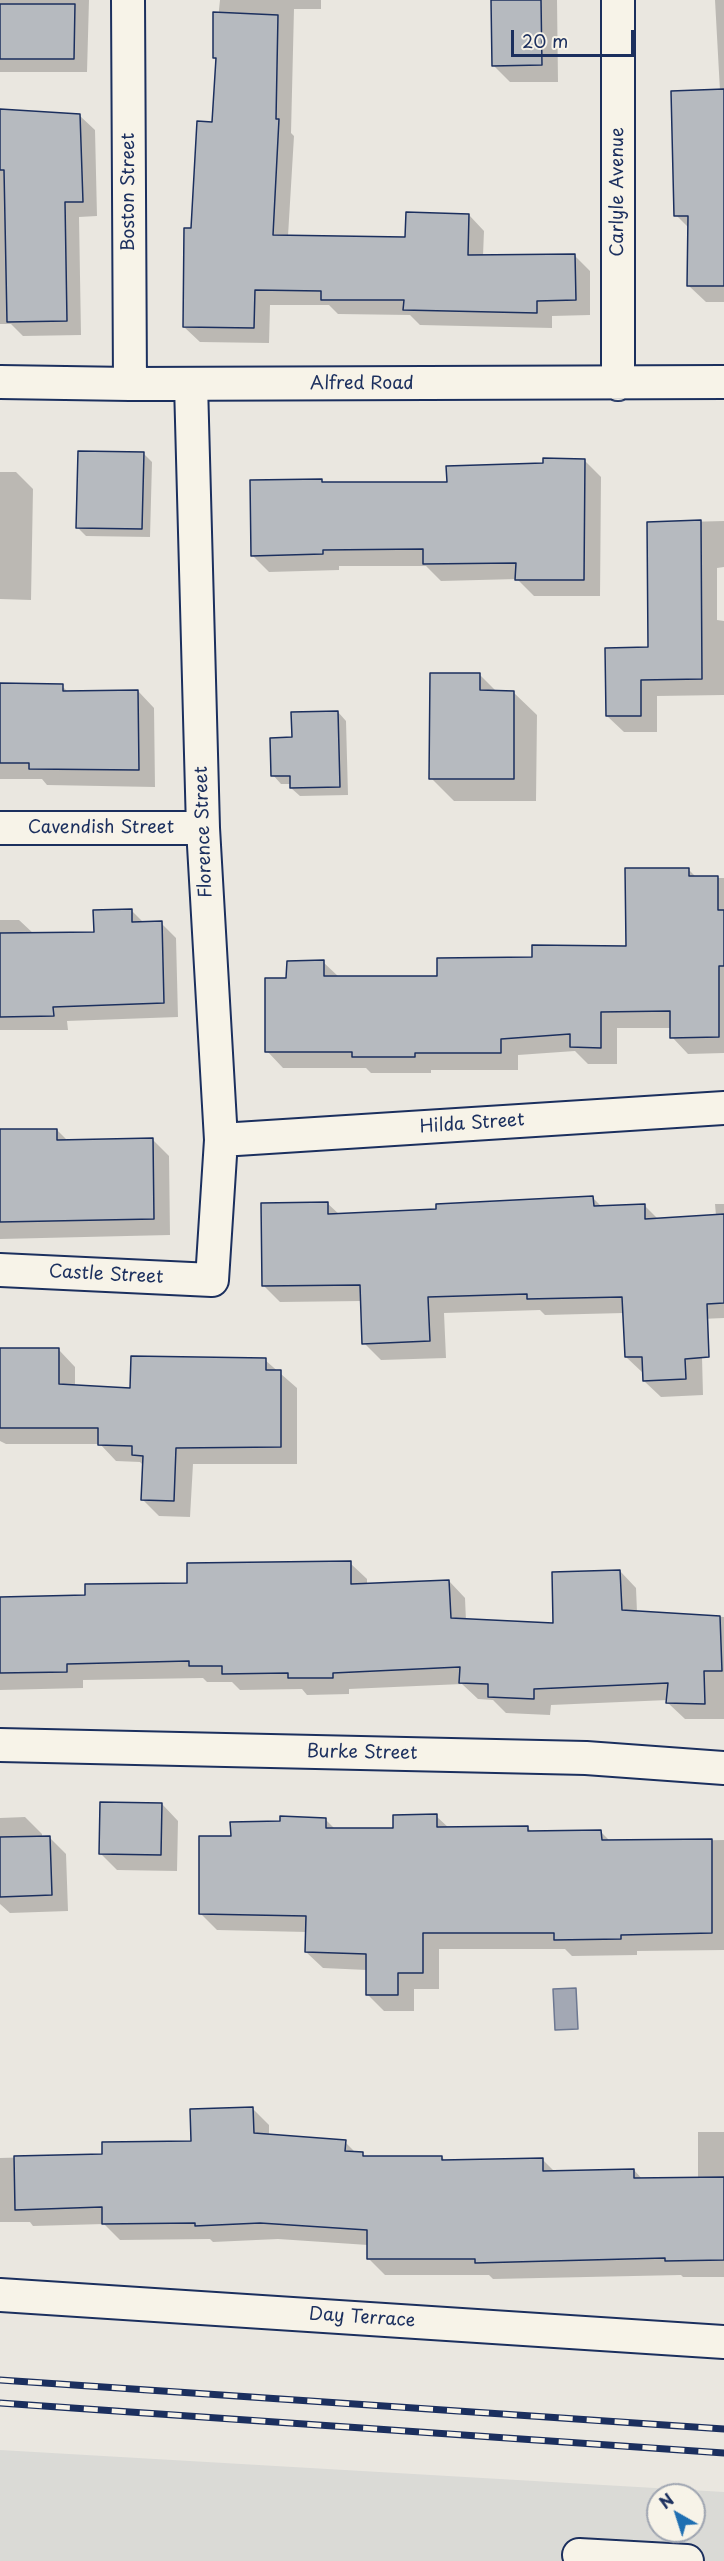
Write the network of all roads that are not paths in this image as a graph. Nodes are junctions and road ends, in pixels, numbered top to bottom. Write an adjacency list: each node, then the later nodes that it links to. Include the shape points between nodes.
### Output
1 (128, 0): 5 (street, Boston Street)
2 (618, 0): 7 (street, Carlyle Avenue)
3 (0, 382): 5 (street, Alfred Road)
4 (724, 382): 7 (street, Alfred Road)
5 (130, 384): 6 (street, Alfred Road)
6 (191, 384): 7 (street, Alfred Road); 9 (street, Florence Street)
7 (618, 384)
8 (0, 828): 9 (street, Cavendish Street)
9 (203, 828): 11 (street, Florence Street)
10 (724, 1108): 11 (street, Hilda Street)
11 (221, 1140): 13 (street, Florence Street)
12 (0, 1270): 13 (street, Castle Street)
13 (212, 1280)
14 (0, 1745): 15 (street, Burke Street, via 586,1758)
15 (724, 1768)
16 (0, 2295): 17 (street, Day Terrace)
17 (724, 2342)
18 (579, 2555): 19 (street)
19 (687, 2561)

